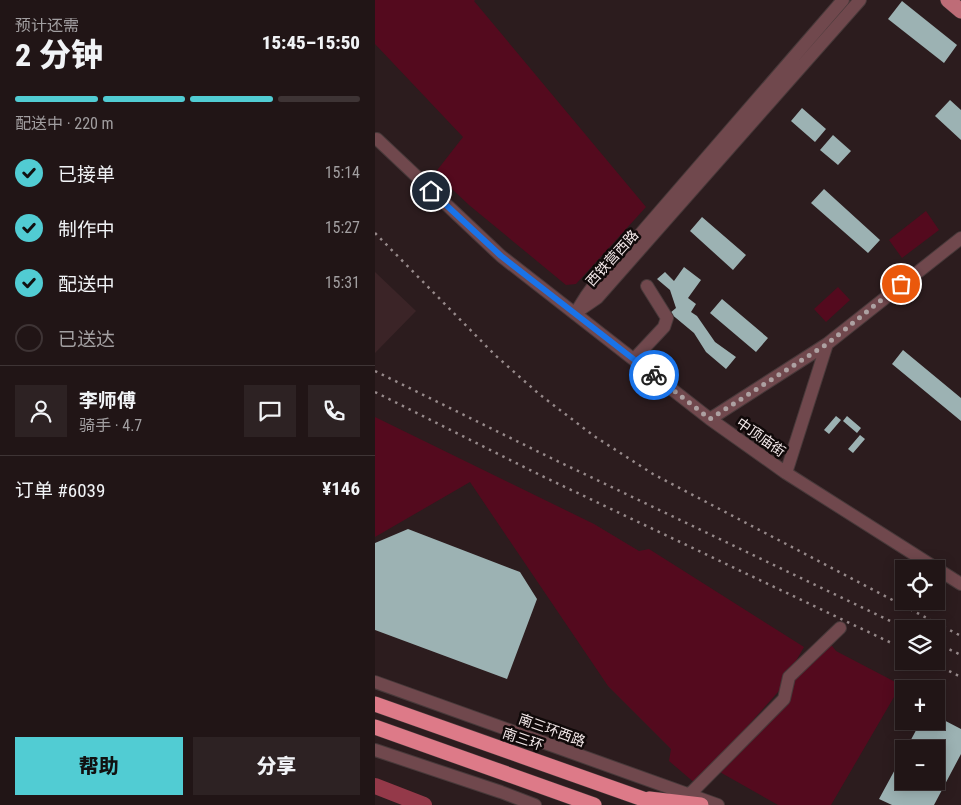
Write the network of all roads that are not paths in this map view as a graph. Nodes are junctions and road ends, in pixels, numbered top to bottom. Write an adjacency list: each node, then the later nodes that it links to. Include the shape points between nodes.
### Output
1 (843, 0): 8 (street, 西铁营西路, via 630,246 614,260 588,291)
2 (860, 0): 8 (street, 西铁营西路, via 597,298)
3 (948, 0): 4 (main road)
4 (961, 11)
5 (377, 139): 8 (street, 中顶庙街, via 501,256)
6 (961, 238): 9 (street)
7 (647, 286): 10 (street, via 667,318 664,328)
8 (575, 313): 10 (street, 中顶庙街)
9 (827, 344): 11 (street); 12 (street)
10 (633, 359): 11 (street, 中顶庙街)
11 (710, 419): 12 (street, 中顶庙街)
12 (786, 473): 13 (street, 中顶庙街)
13 (961, 584)
14 (839, 628): 19 (street, via 789,677 784,699)
15 (375, 682): 19 (street, 南三环西路)
16 (375, 704): 20 (highway, 南三环)
17 (375, 727): 22 (highway)
18 (375, 750): 21 (street)
19 (689, 795): 25 (street, 南三环西路)
20 (643, 799): 23 (highway, 南三环); 24 (highway)
21 (532, 804)
22 (594, 805)
23 (660, 805)
24 (701, 805)
25 (718, 805)

